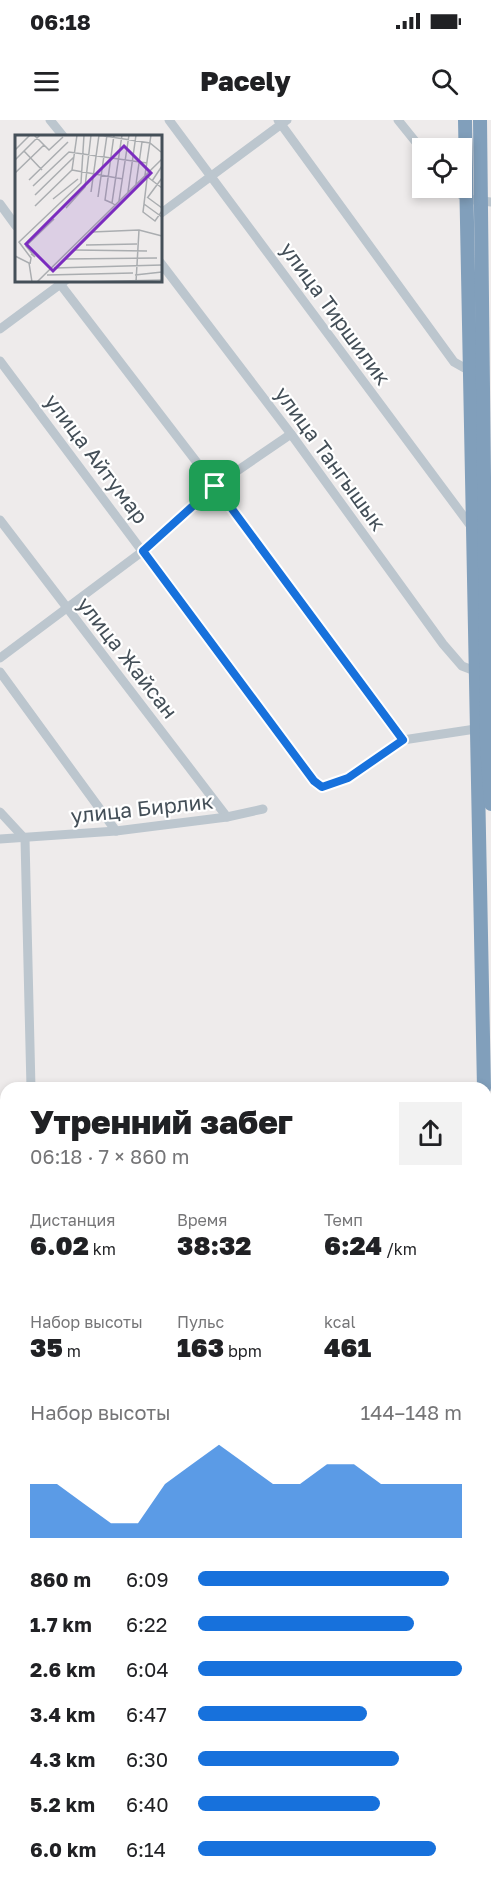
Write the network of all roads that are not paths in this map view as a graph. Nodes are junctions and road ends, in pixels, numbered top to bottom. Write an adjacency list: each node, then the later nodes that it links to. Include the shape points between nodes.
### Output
1 (50, 120): 7 (street)
2 (169, 120): 9 (street, улица Тиршилик)
3 (399, 120): 8 (street)
4 (465, 120): 10 (highway)
5 (480, 120): 11 (highway)
6 (282, 121): 9 (street); 19 (street, via 454,362)
7 (62, 135)
8 (413, 138)
9 (212, 177): 13 (street); 23 (street, улица Тиршилик)
10 (467, 199): 11 (street); 19 (highway)
11 (486, 201): 29 (highway)
12 (0, 204): 14 (street)
13 (162, 213)
14 (15, 225)
15 (162, 265): 20 (street, улица Тангышык)
16 (61, 282): 17 (street); 21 (street)
17 (0, 329)
18 (0, 361): 24 (street, улица Айтумар)
19 (470, 371): 23 (highway)
20 (291, 434): 21 (street); 27 (street, улица Тангышык, via 443,644 462,666)
21 (215, 486): 24 (street); 30 (street)
22 (0, 520): 25 (street, улица Жайсан)
23 (473, 529): 27 (highway)
24 (143, 551): 25 (street); 30 (street, улица Айтумар, via 322,787 348,778)
25 (65, 607): 26 (street); 34 (street, улица Жайсан)
26 (0, 658)
27 (475, 671): 29 (highway)
28 (0, 672): 35 (street)
29 (482, 728): 30 (street); 31 (highway); 39 (highway)
30 (403, 740)
31 (491, 804)
32 (263, 809): 34 (street, улица Бирлик)
33 (0, 812): 37 (street)
34 (227, 817): 35 (street, улица Бирлик)
35 (116, 831): 37 (street, улица Бирлик)
36 (0, 839): 37 (street, улица Бирлик)
37 (25, 839): 38 (street)
38 (31, 1082)
39 (484, 1082)

